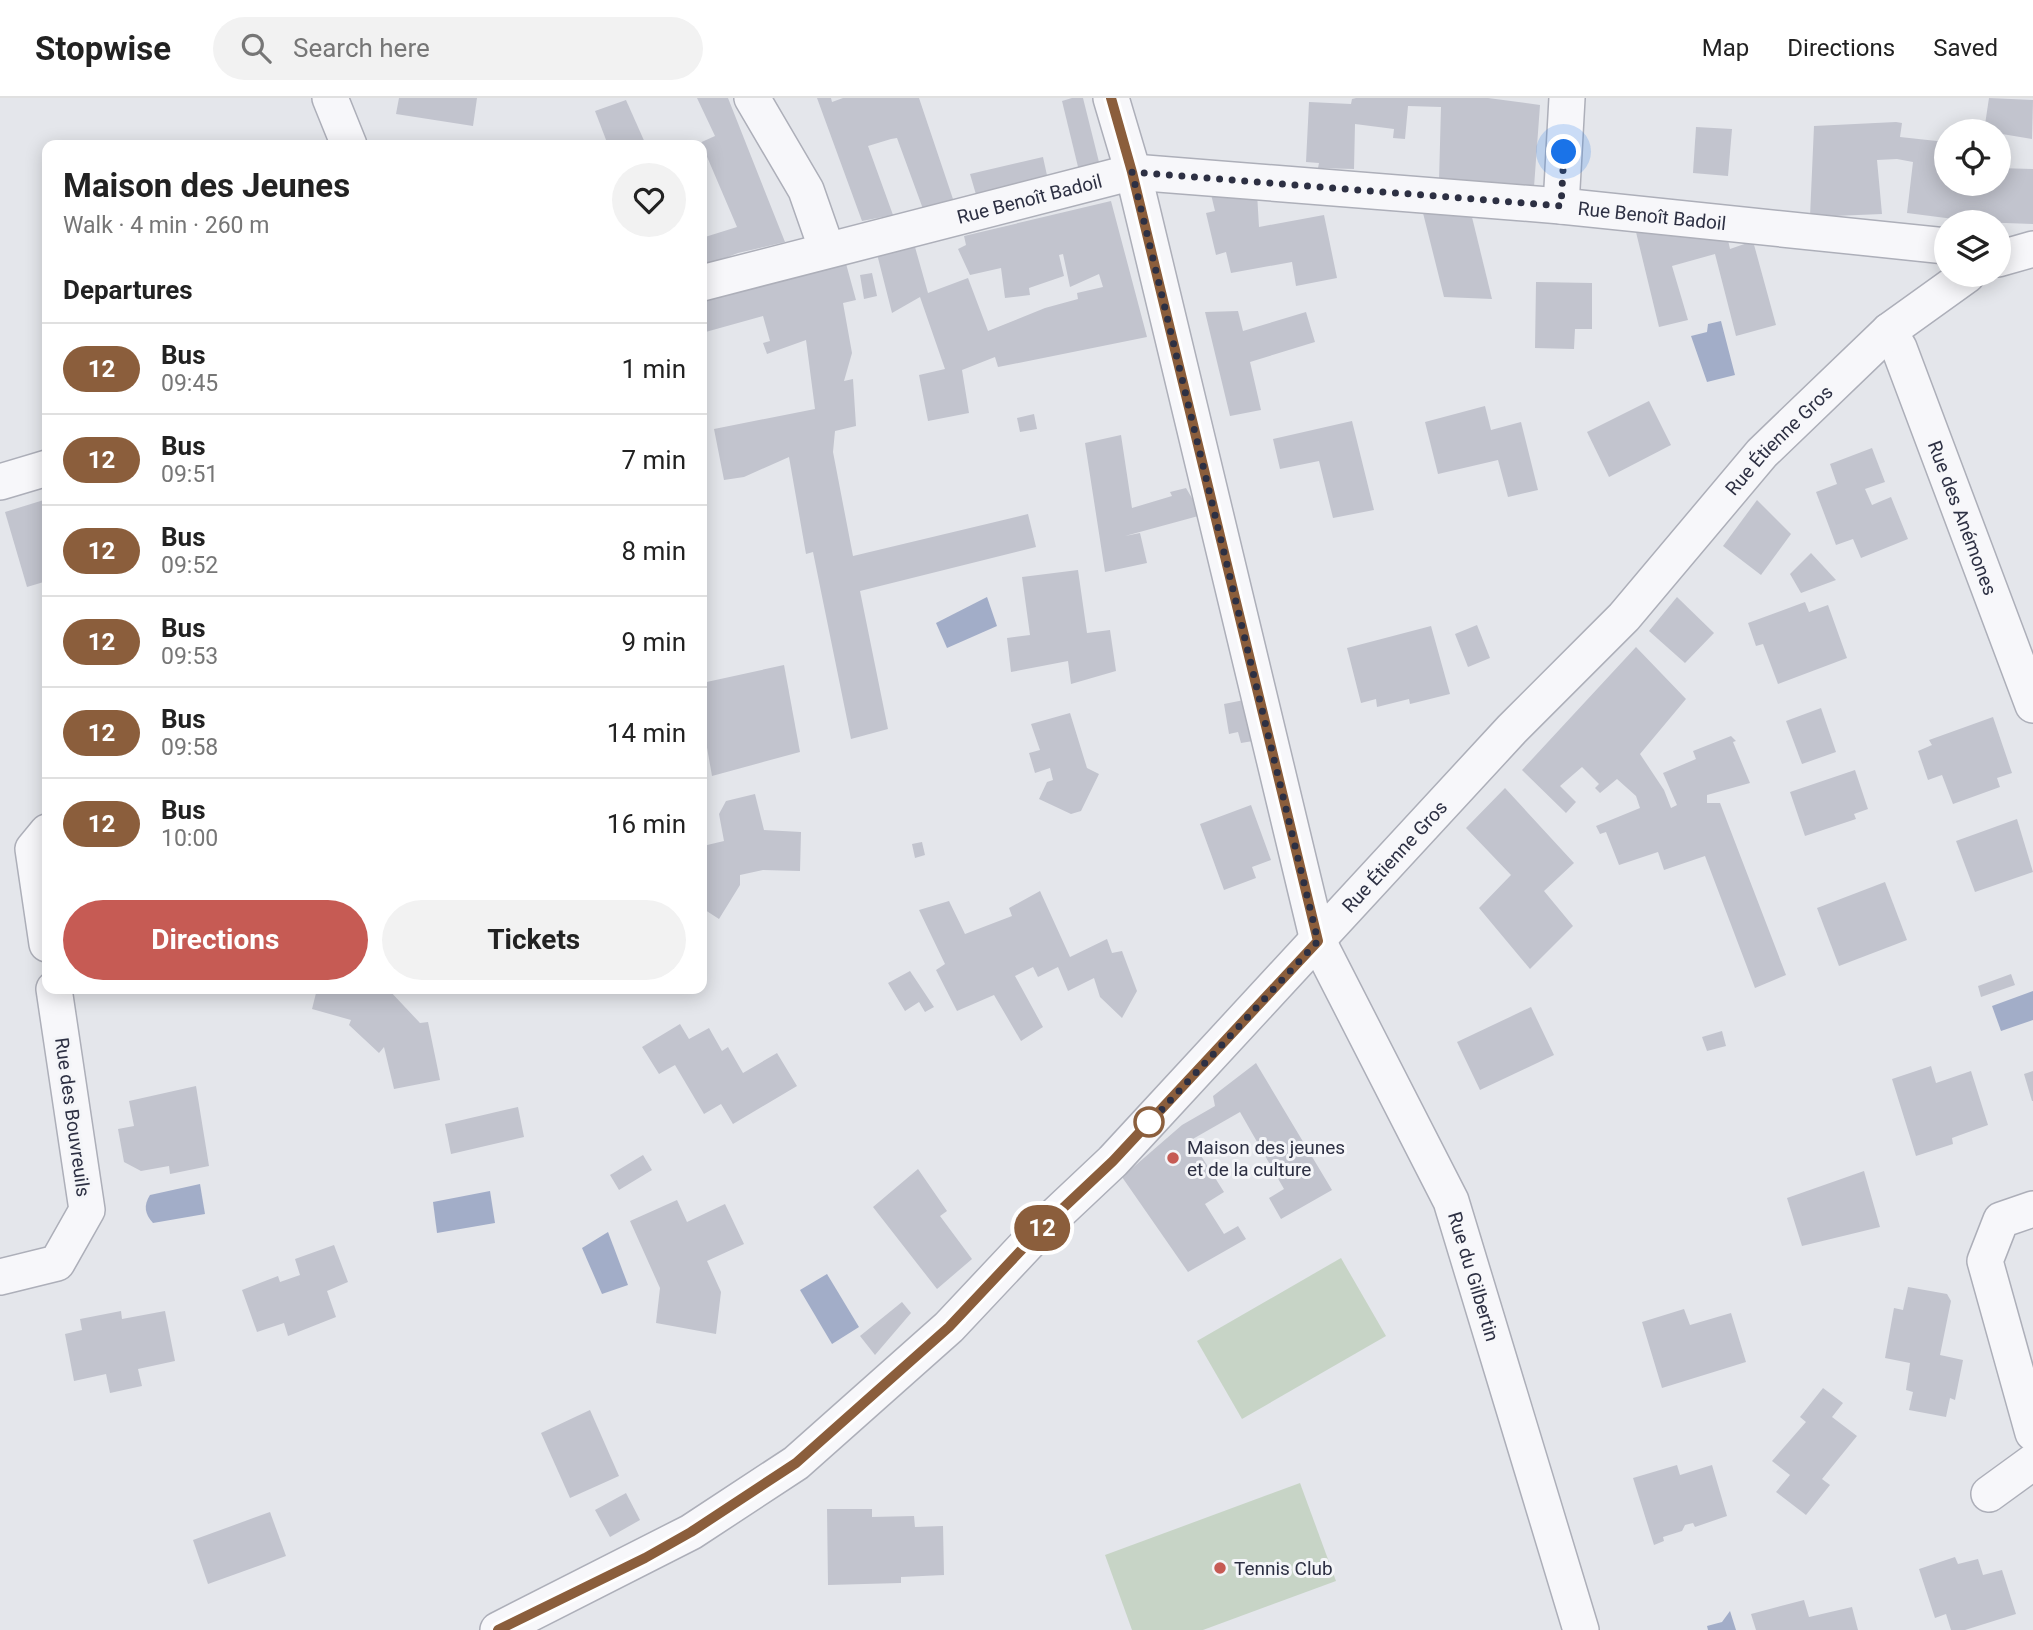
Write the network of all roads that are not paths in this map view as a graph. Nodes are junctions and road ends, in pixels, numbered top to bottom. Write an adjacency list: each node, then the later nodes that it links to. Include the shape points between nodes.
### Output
1 (330, 98): 5 (street)
2 (752, 98): 10 (street, via 806,190)
3 (1111, 98): 6 (street, Rue du Gilbertin)
4 (1567, 98): 7 (street)
5 (347, 140)
6 (1132, 172): 7 (street, Rue Benoît Badoil); 10 (street, Rue Benoît Badoil); 20 (street, Rue du Gilbertin)
7 (1561, 206): 8 (street, Rue Benoît Badoil)
8 (1934, 245)
9 (2033, 249): 11 (street)
10 (827, 250): 12 (street, Rue Benoît Badoil)
11 (2011, 255)
12 (707, 282)
13 (1950, 287): 14 (street, Rue Étienne Gros)
14 (1889, 331): 17 (street, Rue des Anémones); 20 (street, Rue Étienne Gros, via 1762,453 1624,617 1512,729)
15 (42, 469): 16 (street)
16 (0, 482)
17 (2030, 690)
18 (42, 838): 19 (street, via 33,849)
19 (42, 910)
20 (1318, 941): 27 (street, Rue Étienne Gros, via 1113,1161 949,1327 796,1463 645,1558); 28 (street, Rue du Gilbertin, via 1451,1200)
21 (55, 994): 23 (street, Rue des Bouvreuils, via 87,1210 57,1264)
22 (2033, 1209): 24 (street, via 2001,1220 1985,1261)
23 (0, 1277)
24 (2033, 1433)
25 (2033, 1462): 26 (street)
26 (1989, 1494)
27 (498, 1630)
28 (1581, 1630)

